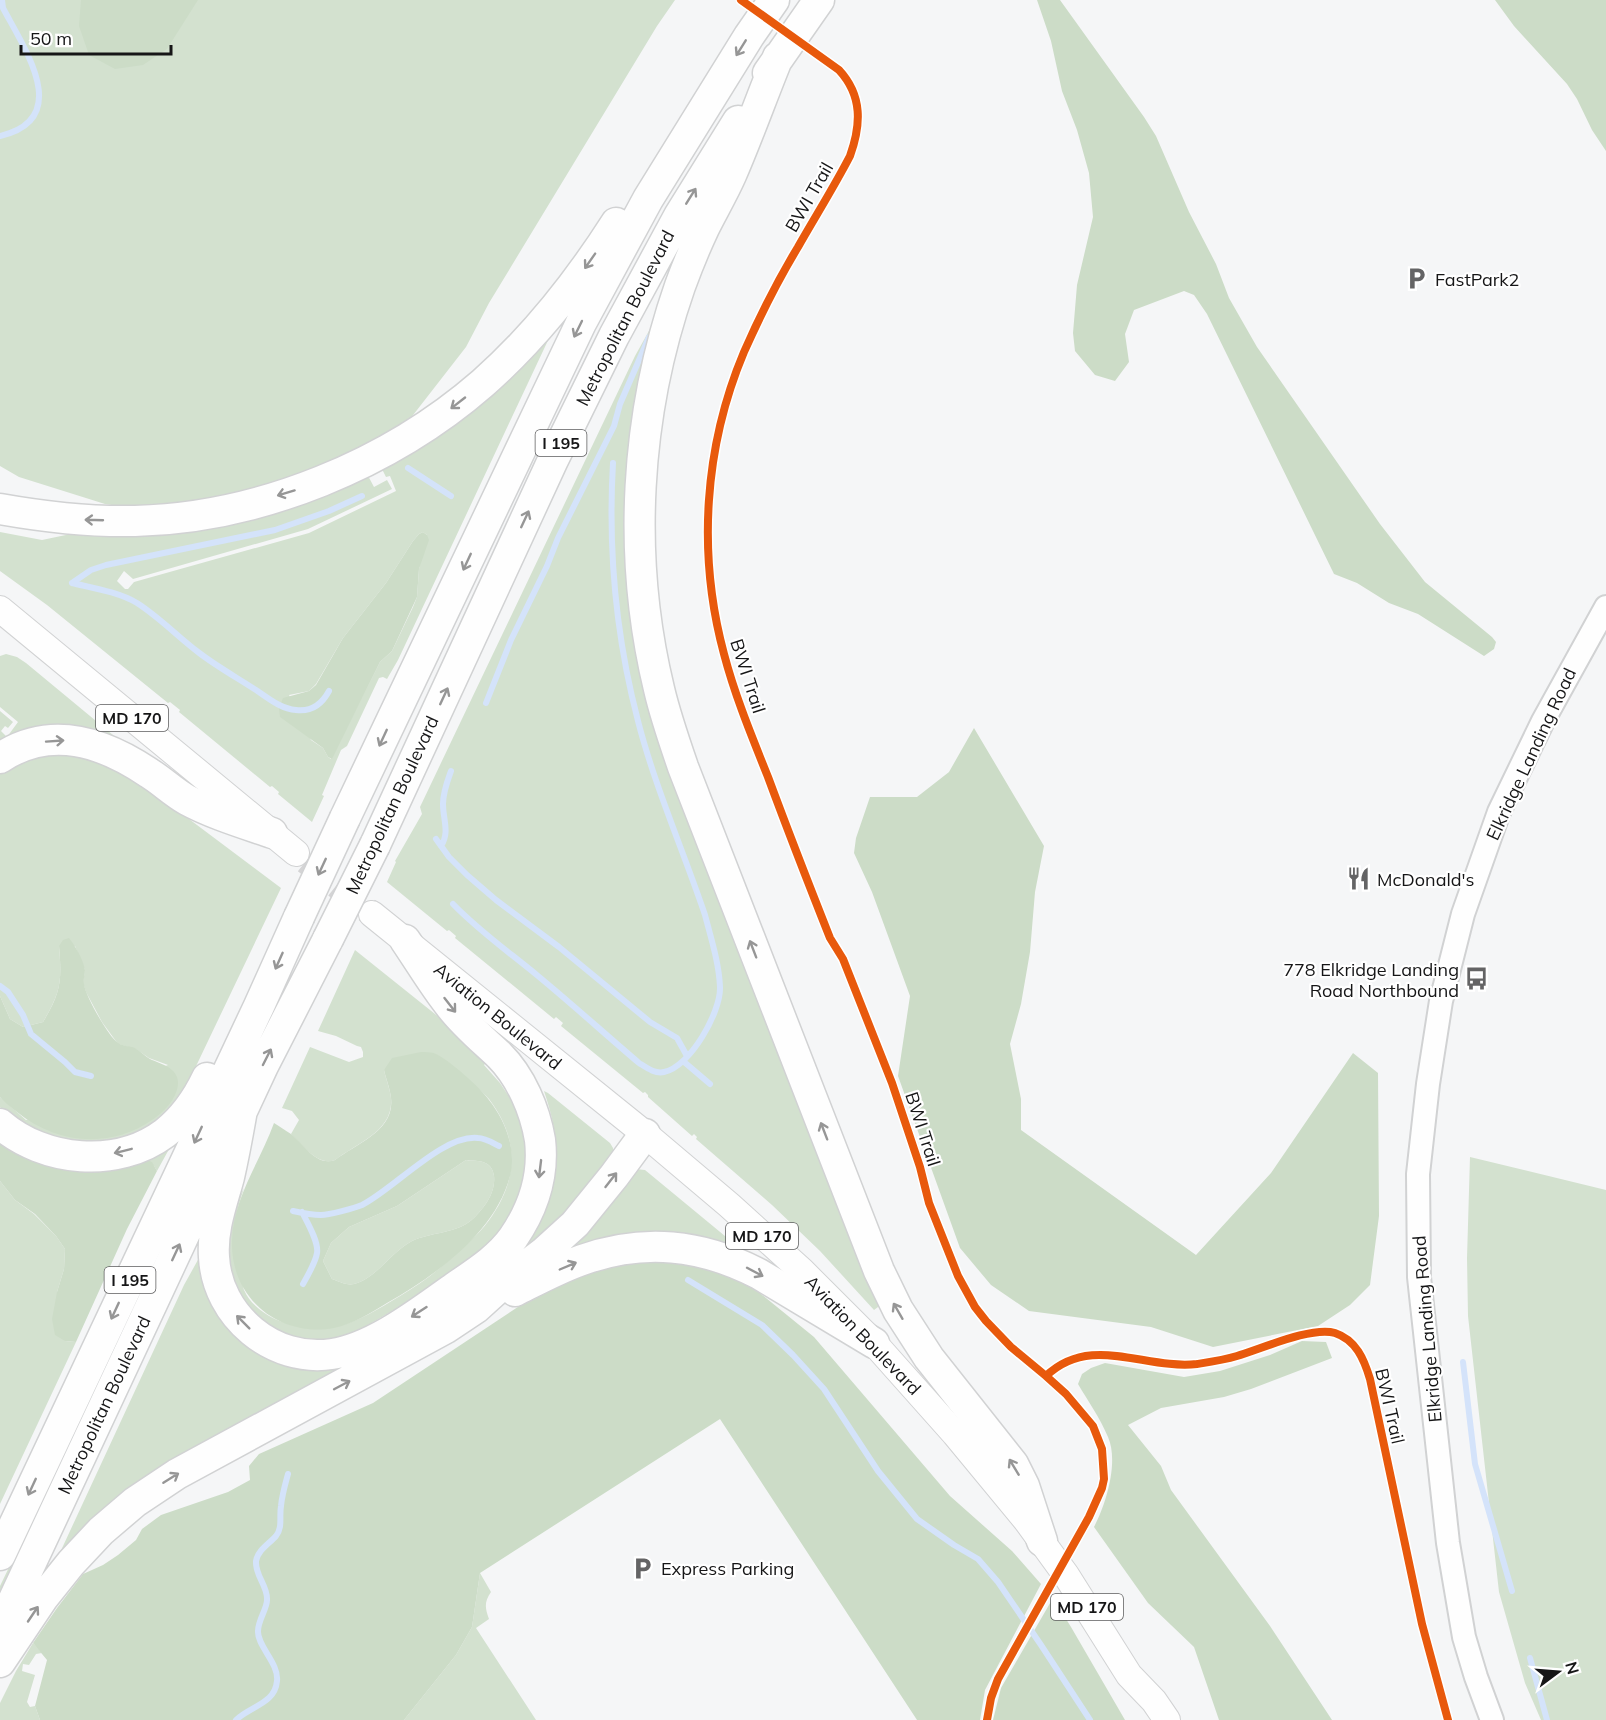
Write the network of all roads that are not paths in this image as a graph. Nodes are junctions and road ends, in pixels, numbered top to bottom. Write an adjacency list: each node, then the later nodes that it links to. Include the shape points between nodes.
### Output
1 (774, 0): 4 (highway, Metropolitan Boulevard / I 195, one-way to 4)
2 (819, 0): 3 (highway, Metropolitan Boulevard / I 195)
3 (778, 57): 14 (highway, Metropolitan Boulevard / I 195, one-way to 3, bridge, via 375,845 614,336 679,216); 19 (highway, one-way to 3, via 1013,1464 929,1358 879,1271 683,767 663,705 649,641 640,567 640,505 645,440 656,376 680,286 730,177)
4 (700, 114): 5 (highway, one-way to 5, via 653,166 581,274 526,340 464,398 398,444 312,484 197,515 111,521); 13 (highway, Metropolitan Boulevard / I 195, one-way to 13, bridge, via 581,323)
5 (0, 509)
6 (1606, 607): 26 (main road, Elkridge Landing Road, via 1542,721 1499,812 1463,915 1441,1001 1418,1174 1419,1277 1448,1543 1464,1637)
7 (0, 609): 9 (main road, MD 170)
8 (0, 758): 9 (highway, one-way to 9, via 40,742 71,740 92,744 132,762 198,806)
9 (272, 833): 10 (main road, MD 170)
10 (296, 853)
11 (372, 914): 12 (main road, Aviation Boulevard / MD 170)
12 (405, 940): 14 (highway, one-way to 14, via 450,1007 513,1073 533,1113 541,1160 535,1194 521,1226 500,1253 432,1304 358,1347 318,1355 292,1352 267,1341 246,1326 229,1306 218,1282 214,1256 217,1221); 16 (main road, Aviation Boulevard / MD 170)
13 (259, 1006): 15 (highway, one-way to 15, via 226,1042 183,1116 163,1134 142,1145 105,1155 65,1154 31,1144); 20 (highway, Metropolitan Boulevard / I 195, one-way to 20)
14 (242, 1110): 21 (highway, Metropolitan Boulevard / I 195, one-way to 14)
15 (0, 1124)
16 (645, 1134): 17 (highway, one-way to 16, via 575,1224); 18 (main road, Aviation Boulevard / MD 170, via 802,1271)
17 (476, 1308): 18 (highway, one-way to 18, via 598,1255 645,1247 681,1248 742,1265); 22 (highway, one-way to 17, via 66,1569 135,1502 177,1474)
18 (874, 1343): 19 (main road, Aviation Boulevard / MD 170, via 986,1470)
19 (1042, 1541): 23 (main road, Aviation Boulevard / MD 170)
20 (0, 1555)
21 (0, 1629)
22 (0, 1662)
23 (1129, 1675): 24 (main road, Aviation Boulevard / MD 170); 25 (main road, Aviation Boulevard / MD 170)
24 (1145, 1720)
25 (1167, 1720)
26 (1492, 1720)

